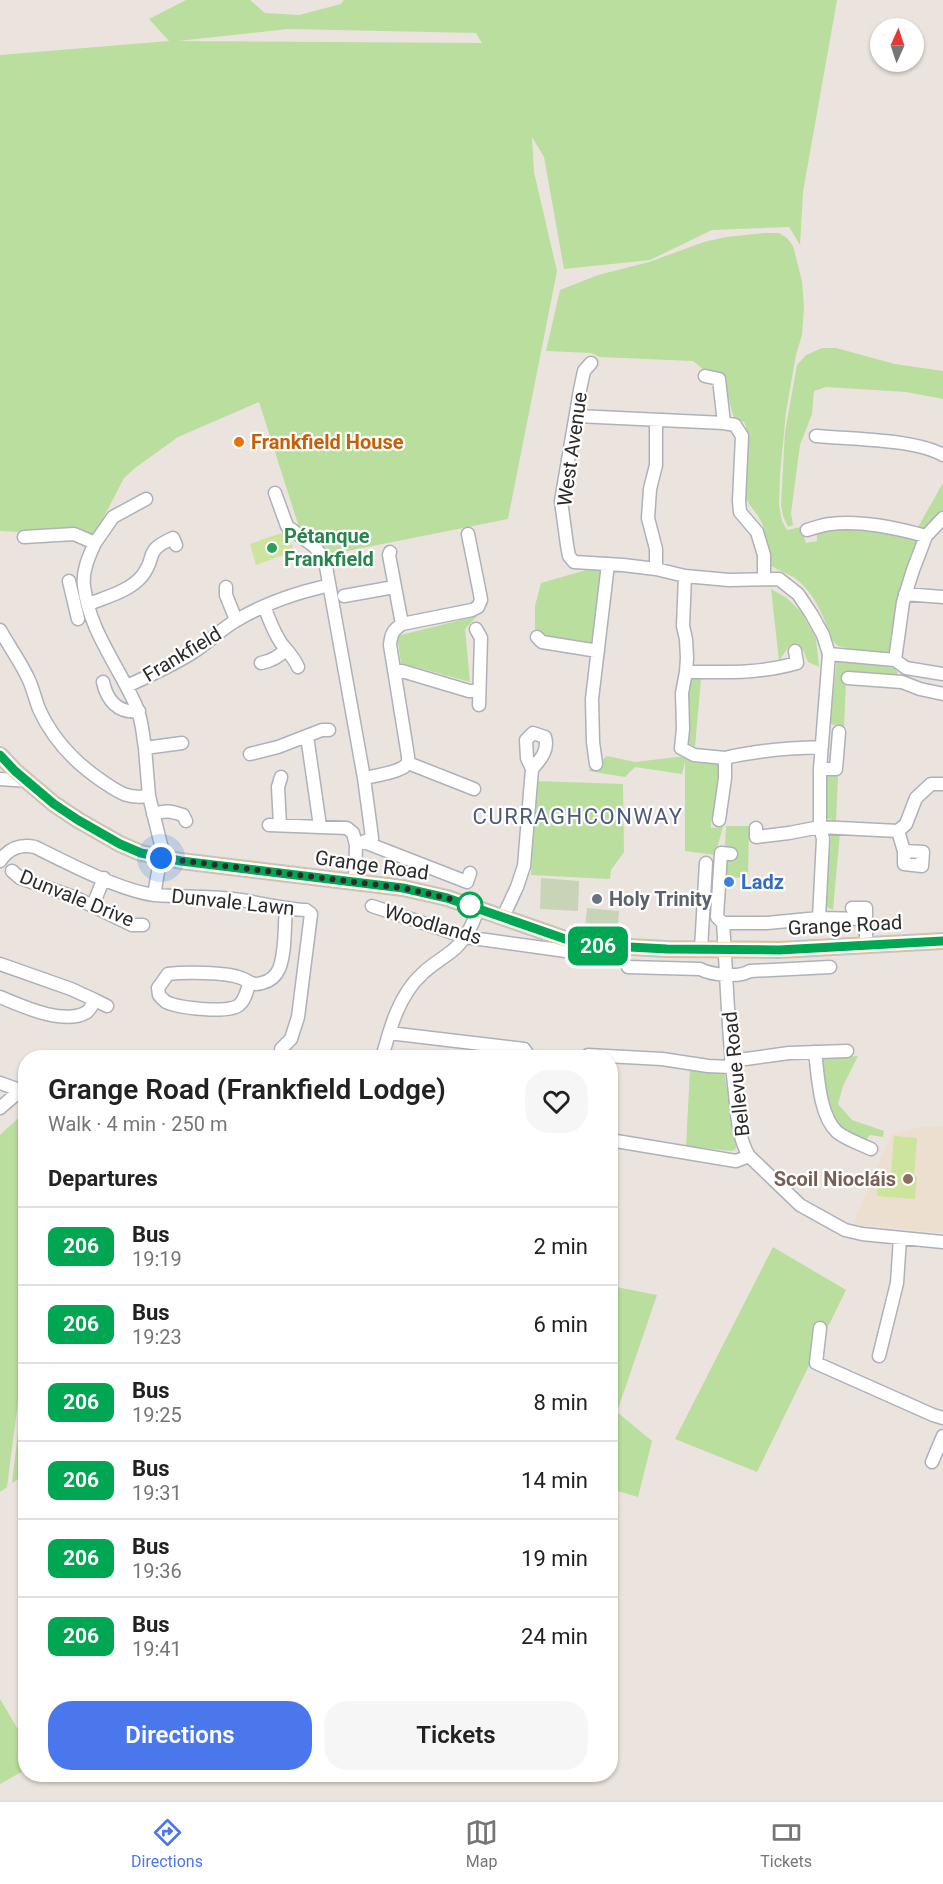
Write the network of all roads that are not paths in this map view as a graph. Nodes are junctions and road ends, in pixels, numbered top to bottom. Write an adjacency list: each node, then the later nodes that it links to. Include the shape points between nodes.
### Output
1 (591, 363): 3 (street, West Avenue, via 585,371)
2 (705, 376): 5 (street, via 718,379)
3 (577, 416): 4 (street); 18 (street, West Avenue, via 561,501 569,556 574,562)
4 (656, 420): 5 (street); 19 (street, via 656,465 648,518 656,549)
5 (724, 423): 21 (street, via 735,425 742,436 740,512 757,532 765,555)
6 (816, 436): 7 (street, via 907,444)
7 (943, 456)
8 (275, 494): 71 (street, via 287,526 315,547 325,561)
9 (146, 499): 15 (street, Frankfield, via 113,517)
10 (943, 518): 13 (street)
11 (807, 530): 13 (street, via 849,523)
12 (468, 534): 32 (street, via 481,600 478,607)
13 (926, 536): 26 (street)
14 (24, 537): 15 (street, via 74,534)
15 (96, 543): 29 (street, Frankfield, via 87,560 84,585)
16 (177, 545): 29 (street, via 173,538 155,548 142,576)
17 (390, 552): 25 (street)
18 (609, 564): 19 (street, West Avenue); 39 (street)
19 (656, 569): 20 (street, West Avenue)
20 (685, 576): 21 (street, West Avenue); 47 (street)
21 (764, 579): 41 (street, West Avenue, via 779,579 798,594 823,635)
22 (69, 581): 29 (street, via 77,616)
23 (226, 587): 31 (street, Frankfield)
24 (322, 587): 30 (street, Frankfield)
25 (394, 587): 27 (street); 32 (street)
26 (906, 594): 28 (street); 42 (street)
27 (344, 596)
28 (943, 597)
29 (89, 606): 52 (street, Frankfield, via 109,657)
30 (264, 606): 31 (street, Frankfield); 38 (street)
31 (237, 620): 52 (street, Frankfield, via 166,669)
32 (402, 624): 46 (street, via 391,635)
33 (476, 629): 53 (street, via 481,638)
34 (0, 630): 37 (street)
35 (537, 637): 39 (street, via 542,642)
36 (21, 640): 37 (street)
37 (10, 647): 76 (street, via 51,732 66,752 117,790 133,798)
38 (286, 650): 43 (street); 44 (street)
39 (597, 651): 67 (street, via 592,699)
40 (795, 651): 47 (street, via 797,663 784,667 751,672)
41 (829, 654): 42 (street); 61 (street, West Avenue)
42 (895, 660): 45 (street)
43 (261, 663)
44 (297, 667)
45 (906, 668): 48 (street); 51 (street)
46 (394, 671): 53 (street); 66 (street)
47 (686, 672): 65 (street, via 681,748 694,755)
48 (943, 674)
49 (848, 678): 51 (street)
50 (103, 681): 56 (street, Frankfield, via 112,703 118,708)
51 (902, 682): 54 (street)
52 (127, 686): 56 (street, Frankfield)
53 (478, 691): 55 (street)
54 (943, 694)
55 (479, 705)
56 (139, 711): 62 (street, Frankfield)
57 (329, 730): 59 (street)
58 (839, 732): 69 (street, via 836,769)
59 (307, 736): 63 (street, via 280,752); 80 (street)
60 (182, 743): 62 (street)
61 (822, 747): 65 (street); 69 (street, West Avenue)
62 (146, 748): 76 (street, Frankfield)
63 (250, 754)
64 (0, 755): 73 (main road, Grange Road)
65 (725, 758): 78 (street)
66 (408, 763): 71 (street, via 395,771); 75 (street)
67 (596, 764)
68 (532, 769): 100 (street, via 524,867)
69 (820, 769): 81 (street, West Avenue)
70 (281, 777): 80 (street, via 274,825)
71 (364, 778): 84 (street, via 372,838)
72 (0, 779): 73 (street)
73 (28, 781): 87 (main road, Grange Road, via 78,820 120,844)
74 (943, 784): 83 (street, via 931,784 916,798 906,824)
75 (474, 789)
76 (149, 796): 77 (street, Frankfield)
77 (153, 814): 79 (street, via 166,810 183,815); 87 (street, Frankfield)
78 (719, 820)
79 (186, 821)
80 (320, 826): 84 (street, via 347,828)
81 (820, 827): 82 (street, via 756,837); 83 (street); 101 (street, West Avenue, via 823,839)
82 (756, 828)
83 (898, 831): 85 (street)
84 (360, 843): 91 (street, via 466,882); 93 (street)
85 (904, 851)
86 (731, 854): 103 (street, Bellevue Road, via 721,853 717,916)
87 (161, 858): 93 (main road, Grange Road); 94 (street, Dunvale Lawn)
88 (0, 861): 92 (street, Dunvale Lawn, via 16,847 27,845)
89 (706, 863): 108 (street)
90 (12, 871): 95 (street, Dunvale Drive, via 20,878)
91 (470, 873)
92 (104, 878): 94 (street, Dunvale Lawn); 95 (street)
93 (355, 882): 97 (main road, Grange Road, via 403,888)
94 (154, 895): 99 (street, Dunvale Lawn, via 225,898)
95 (93, 905): 104 (street, Dunvale Drive, via 132,925)
96 (372, 906): 105 (street, Woodlands)
97 (478, 908): 100 (main road, Grange Road); 105 (street)
98 (852, 908): 102 (street, via 866,908)
99 (286, 909): 115 (street, via 280,968 274,978); 118 (street, Dunvale Lawn, via 306,910 310,914 298,1017 291,1039)
100 (503, 917): 108 (main road, Grange Road, via 592,945)
101 (819, 918): 102 (street); 103 (street)
102 (866, 919): 107 (street)
103 (723, 923): 109 (street, Bellevue Road)
104 (143, 925)
105 (465, 937): 110 (street, Woodlands); 117 (street, via 420,975 406,993)
106 (943, 941): 107 (main road, Grange Road)
107 (866, 946): 109 (main road, Grange Road)
108 (702, 949): 109 (main road, Grange Road)
109 (725, 949): 114 (street, Bellevue Road)
110 (566, 951)
111 (0, 964): 116 (street, via 101,1003 78,1016 60,1016)
112 (628, 967): 114 (street, via 700,969 710,974)
113 (830, 967): 114 (street)
114 (727, 974): 124 (street, Bellevue Road)
115 (249, 984): 115 (street, via 241,978 210,973 180,973 168,974 158,988 165,1001 229,1009 238,1006)
116 (0, 997)
117 (389, 1033): 119 (street); 120 (street)
118 (281, 1049)
119 (384, 1050)
120 (525, 1050)
121 (847, 1051): 122 (street)
122 (815, 1052): 124 (street); 128 (street, via 822,1104 830,1122 838,1132)
123 (618, 1057): 124 (street, via 708,1066)
124 (731, 1064): 129 (street, Bellevue Road, via 738,1120)
125 (0, 1083): 126 (street, via 14,1088 15,1095)
126 (0, 1108)
127 (618, 1141): 129 (street, via 736,1161)
128 (871, 1149)
129 (749, 1156): 130 (street, Bellevue Road, via 795,1201 827,1220 852,1232)
130 (900, 1238): 131 (street, Bellevue Road); 133 (street, via 897,1283)
131 (943, 1242)
132 (820, 1328): 134 (street, via 816,1363)
133 (879, 1356)
134 (943, 1418)
135 (943, 1436): 136 (street)
136 (932, 1462)

